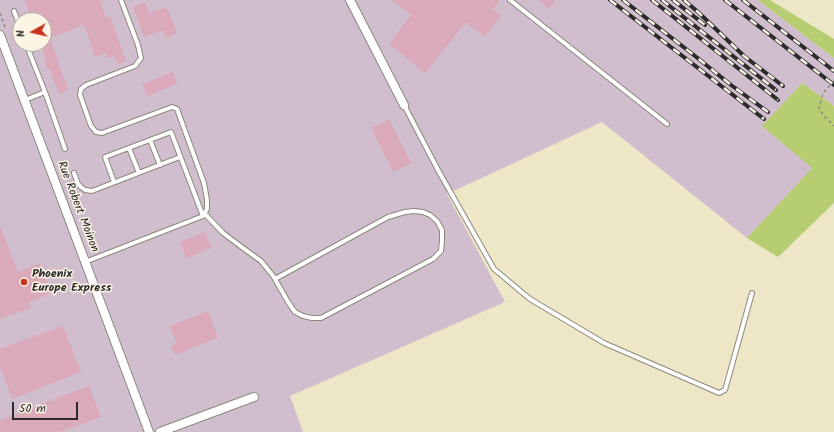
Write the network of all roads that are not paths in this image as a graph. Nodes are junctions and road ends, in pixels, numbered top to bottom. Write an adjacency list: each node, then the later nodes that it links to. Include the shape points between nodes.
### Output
1 (120, 0): 19 (lane, via 141,58 135,66 86,84 81,89 80,95 91,126 96,132 102,133 172,107 177,109 204,183 208,200)
2 (350, 0): 9 (street)
3 (510, 0): 10 (lane)
4 (0, 35): 5 (street, Rue Robert Moinon)
5 (3, 52): 8 (street, Rue Robert Moinon)
6 (29, 52): 7 (lane)
7 (45, 92): 8 (lane); 12 (lane)
8 (24, 100): 20 (street, Rue Robert Moinon)
9 (404, 105): 22 (lane, via 494,268 530,299 604,343 719,393 725,390)
10 (667, 124)
11 (150, 140): 13 (lane); 14 (lane, via 171,132); 15 (lane)
12 (65, 148)
13 (129, 148): 17 (lane); 18 (lane, via 105,157)
14 (180, 157): 15 (lane); 19 (lane)
15 (160, 165): 17 (lane)
16 (74, 173): 18 (lane, via 78,184 85,190 92,191)
17 (139, 173): 18 (lane)
18 (114, 182)
19 (204, 214): 20 (lane); 21 (lane, via 223,233 261,261)
20 (85, 262): 24 (street, Rue Robert Moinon)
21 (275, 279): 21 (lane, via 295,312 303,316 321,318 433,259 441,251 442,230 430,215 423,212 405,212 388,217)
22 (752, 293)
23 (254, 397): 25 (street)
24 (149, 432)
25 (160, 432)

